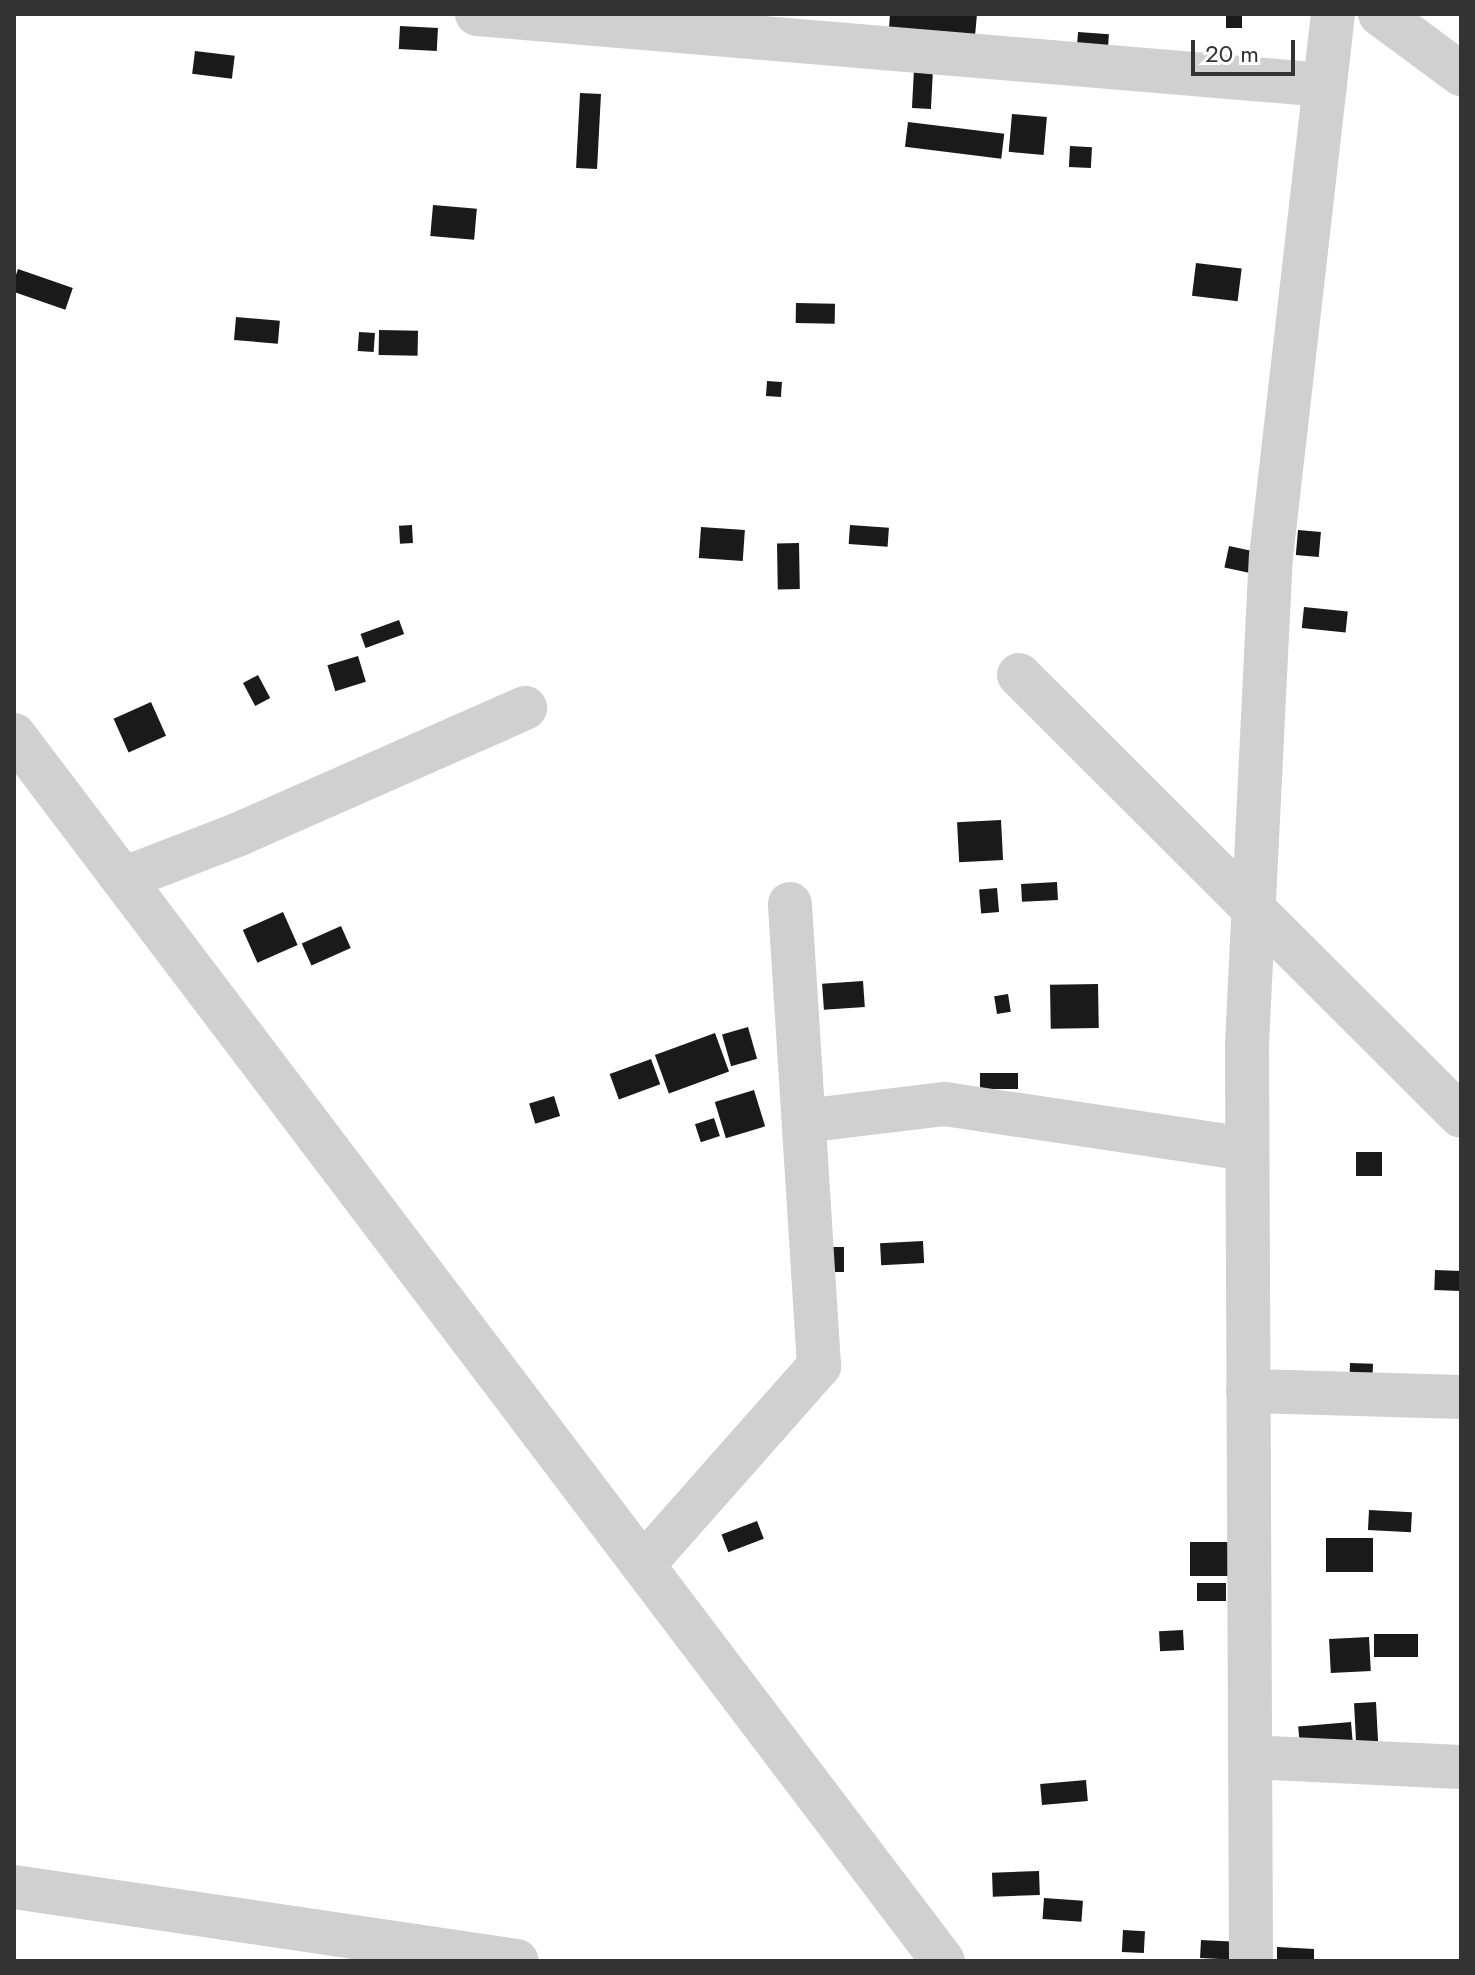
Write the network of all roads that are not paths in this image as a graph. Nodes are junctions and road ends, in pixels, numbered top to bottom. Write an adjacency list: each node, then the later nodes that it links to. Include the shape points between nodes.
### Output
1 (477, 14): 4 (street)
2 (1333, 14): 6 (street)
3 (1380, 14): 5 (street)
4 (725, 24): 6 (street)
5 (1461, 74)
6 (1325, 85): 12 (street, via 1271,557)
7 (1019, 675): 12 (street)
8 (525, 708): 10 (street, via 237,835)
9 (14, 735): 10 (street)
10 (123, 879): 20 (street)
11 (790, 904): 16 (street)
12 (1253, 909): 13 (street); 17 (street)
13 (1393, 1049): 14 (street); 15 (street)
14 (1461, 1069)
15 (1461, 1116)
16 (804, 1121): 17 (street, via 945,1104); 20 (street, via 819,1366)
17 (1247, 1149): 18 (street)
18 (1248, 1391): 19 (street); 21 (street)
19 (1461, 1397)
20 (643, 1565): 26 (street)
21 (1250, 1757): 22 (street); 27 (street)
22 (1461, 1767)
23 (14, 1887): 24 (street)
24 (342, 1948): 25 (street)
25 (517, 1961)
26 (943, 1961)
27 (1251, 1961)

